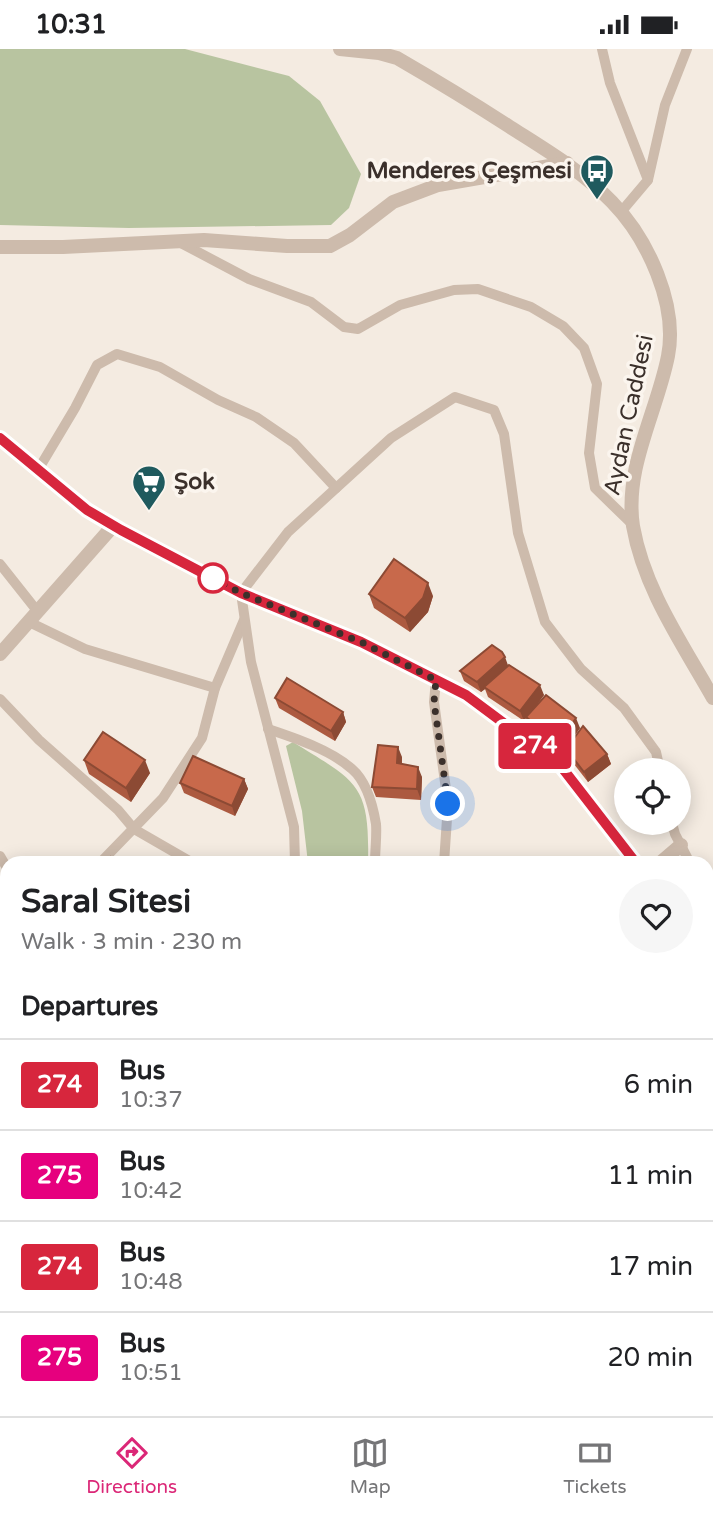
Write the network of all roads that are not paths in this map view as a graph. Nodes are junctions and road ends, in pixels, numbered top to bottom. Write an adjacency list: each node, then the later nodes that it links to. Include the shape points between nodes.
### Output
1 (340, 49): 4 (street, Aydan Caddesi)
2 (602, 49): 6 (street, via 610,83)
3 (687, 49): 6 (street, via 665,105)
4 (398, 54): 5 (street, Aydan Caddesi)
5 (567, 163): 7 (street, Aydan Caddesi); 8 (street, via 438,184 393,202 330,246)
6 (648, 180): 7 (street)
7 (621, 212): 13 (street, Aydan Caddesi, via 657,275 671,337 638,460 631,501)
8 (176, 241): 9 (street); 13 (street, via 249,279 312,302 344,327 358,328 400,305 454,290 478,289 531,307 563,326 584,348 597,384 589,453 595,488)
9 (0, 247)
10 (0, 438): 11 (street)
11 (38, 470): 12 (street, via 97,365 117,354 160,366 256,417 294,443); 14 (street)
12 (336, 488): 16 (street, via 288,532); 25 (street, via 391,437 455,397 494,409 504,434 518,533 545,622 581,669 624,708)
13 (633, 525): 22 (street, Aydan Caddesi, via 655,595)
14 (113, 526): 16 (street); 17 (street)
15 (0, 565): 17 (street)
16 (241, 593): 18 (street); 20 (street, via 361,642)
17 (33, 617): 19 (street); 21 (street, via 85,649)
18 (244, 620): 21 (street); 24 (street)
19 (0, 654)
20 (436, 680): 33 (street, via 434,702 448,804); 34 (street, via 466,695 560,765)
21 (215, 688): 26 (street, via 202,738 163,798)
22 (713, 698)
23 (0, 699): 26 (street)
24 (268, 729): 31 (street, via 293,827); 32 (street, via 304,741 353,769 372,806)
25 (657, 758)
26 (134, 829): 29 (street); 30 (street)
27 (677, 835): 28 (street)
28 (681, 845): 35 (street); 36 (street)
29 (107, 856)
30 (181, 856)
31 (295, 856)
32 (375, 856)
33 (444, 856)
34 (631, 856)
35 (668, 856)
36 (686, 856)

